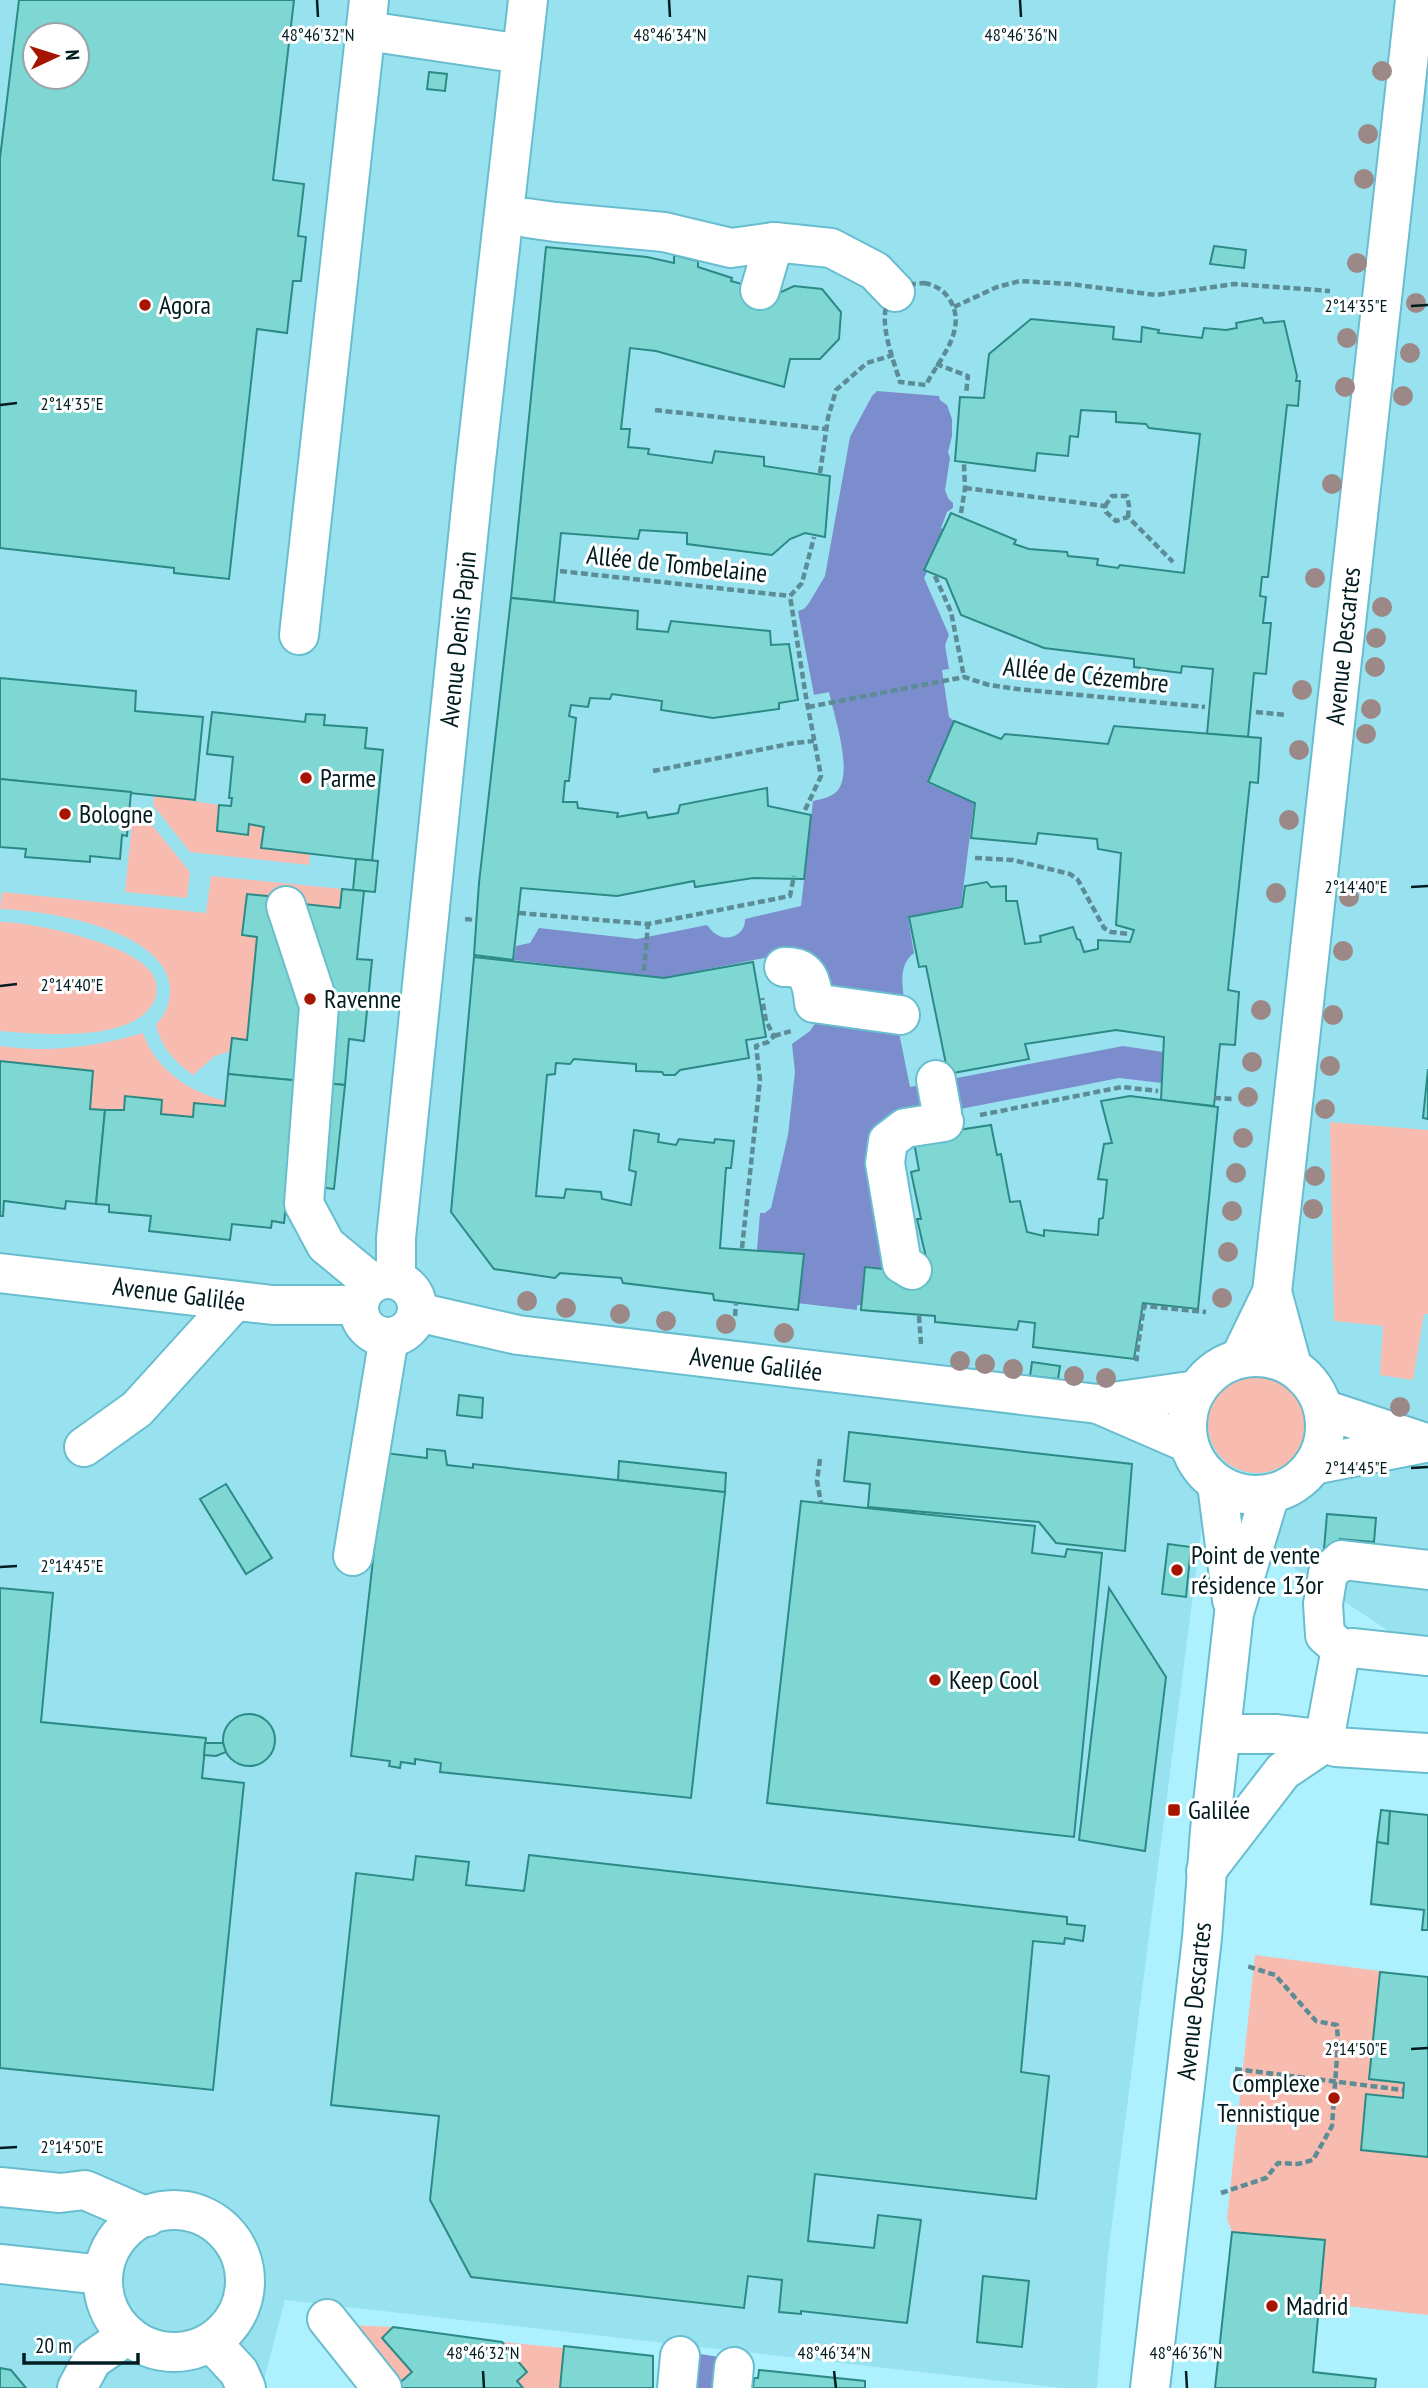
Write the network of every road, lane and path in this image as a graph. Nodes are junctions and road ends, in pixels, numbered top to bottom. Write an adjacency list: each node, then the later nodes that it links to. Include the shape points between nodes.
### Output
1 (528, 0): 4 (main road, Avenue Denis Papin)
2 (1415, 0): 53 (main road, Avenue Descartes)
3 (368, 16): 4 (main road); 27 (main road)
4 (522, 54): 52 (main road, Avenue Denis Papin, via 396,1238)
5 (527, 218): 6 (main road, via 664,232 731,248)
6 (774, 242): 7 (main road); 9 (main road, via 831,248 876,271)
7 (760, 290)
8 (1330, 291): 10 (path, via 1235,284 1156,296 1020,281)
9 (895, 292): 10 (path, via 913,284 933,285); 11 (path, via 884,322)
10 (954, 307): 12 (path, via 956,329)
11 (893, 355): 12 (path, via 900,382 926,385); 15 (path, via 867,363 836,390)
12 (936, 364): 13 (path, via 968,376)
13 (966, 394)
14 (655, 410): 15 (path)
15 (826, 429): 17 (path)
16 (964, 464): 18 (path)
17 (820, 473)
18 (965, 488): 19 (path); 20 (path)
19 (1105, 506): 21 (path, via 1116,521); 21 (path, via 1112,496 1127,496)
20 (961, 513)
21 (1128, 517): 23 (path)
22 (814, 537): 26 (path, via 802,583)
23 (1173, 562)
24 (560, 571): 26 (path, Allée de Tombelaine)
25 (935, 576): 28 (path, via 951,612)
26 (790, 596): 29 (path)
27 (299, 635)
28 (964, 677): 29 (path); 30 (path, Allée de Cézembre, via 1017,689)
29 (808, 707): 33 (path)
30 (1205, 707)
31 (1256, 712): 32 (path)
32 (1286, 715)
33 (814, 741): 34 (path); 35 (path, via 821,776)
34 (653, 771)
35 (805, 810)
36 (975, 858): 41 (path, via 1013,860 1069,874 1078,880 1104,928)
37 (794, 876): 40 (path, via 790,896)
38 (286, 906): 52 (main road, via 319,1006 304,1203 326,1245)
39 (519, 913): 40 (path)
40 (648, 924): 43 (path)
41 (1130, 934)
42 (784, 967): 44 (main road, via 796,967 806,974 814,1003); 49 (path, via 769,971 762,984 766,1021 774,1036 755,1046 761,1080)
43 (644, 971)
44 (900, 1015)
45 (1158, 1091): 48 (path, via 1122,1087)
46 (1214, 1098): 47 (path)
47 (1233, 1099)
48 (941, 1105): 50 (main road, via 888,1141 885,1163 902,1264)
49 (742, 1248)
50 (912, 1270)
51 (0, 1273): 54 (main road, Avenue Galilée)
52 (376, 1289): 54 (main road, Avenue Galilée, via 273,1305); 56 (main road, via 404,1283 415,1295); 60 (main road, via 363,1324 379,1336)
53 (1272, 1292): 62 (main road, Avenue Descartes); 64 (main road, Avenue Descartes)
54 (235, 1301): 70 (main road, via 137,1409)
55 (736, 1304): 58 (path)
56 (417, 1312): 60 (main road, via 411,1327); 66 (main road, Avenue Galilée, via 518,1335)
57 (1206, 1312): 63 (path, via 1144,1306 1136,1359)
58 (735, 1316)
59 (919, 1316): 61 (path)
60 (389, 1337): 76 (main road)
61 (921, 1345)
62 (1240, 1358): 64 (main road, via 1258,1356); 65 (main road, via 1223,1364)
63 (1146, 1359)
64 (1292, 1366): 67 (main road, via 1317,1392)
65 (1197, 1390): 66 (main road, Avenue Galilée); 68 (main road, via 1189,1406)
66 (1098, 1404): 68 (main road, Avenue Galilée)
67 (1323, 1409): 69 (main road); 72 (main road, via 1322,1447)
68 (1188, 1443): 73 (main road, via 1204,1472)
69 (1427, 1443): 72 (main road)
70 (84, 1447)
71 (820, 1459): 75 (path, via 817,1482)
72 (1313, 1465): 74 (main road, via 1302,1478)
73 (1217, 1484): 74 (main road, via 1234,1492); 78 (main road, Avenue Descartes)
74 (1270, 1494): 78 (main road, Avenue Descartes)
75 (821, 1503)
76 (353, 1556)
77 (1428, 1570): 79 (main road, via 1342,1560 1328,1573 1322,1604 1325,1635)
78 (1234, 1613): 81 (main road, Avenue Descartes)
79 (1343, 1651): 80 (main road, via 1352,1648); 82 (main road, via 1326,1730)
80 (1428, 1656)
81 (1221, 1734): 82 (main road); 84 (main road, Avenue Descartes)
82 (1329, 1740): 83 (main road, via 1336,1747); 84 (main road, via 1283,1771)
83 (1428, 1753)
84 (1206, 1871): 100 (main road, Avenue Descartes)
85 (1247, 1966): 87 (path, via 1275,1975 1316,2021 1337,2025)
86 (1235, 2069): 87 (path)
87 (1334, 2081): 88 (path); 90 (path, via 1332,2126 1313,2160 1278,2162 1266,2178)
88 (1403, 2090)
89 (0, 2187): 91 (main road, via 60,2193 85,2190)
90 (1221, 2193)
91 (147, 2217): 93 (main road, via 127,2227 111,2247); 96 (main road, via 158,2211 199,2214 221,2227 236,2245 245,2268 245,2295 236,2319)
92 (0, 2264): 93 (main road)
93 (103, 2275): 95 (main road, via 105,2300)
94 (327, 2319): 99 (main road)
95 (128, 2335): 96 (main road, via 159,2351 188,2352); 97 (main road, via 92,2360)
96 (212, 2343): 98 (main road, via 239,2372)
97 (77, 2388)
98 (246, 2388)
99 (382, 2388)
100 (1150, 2388)

